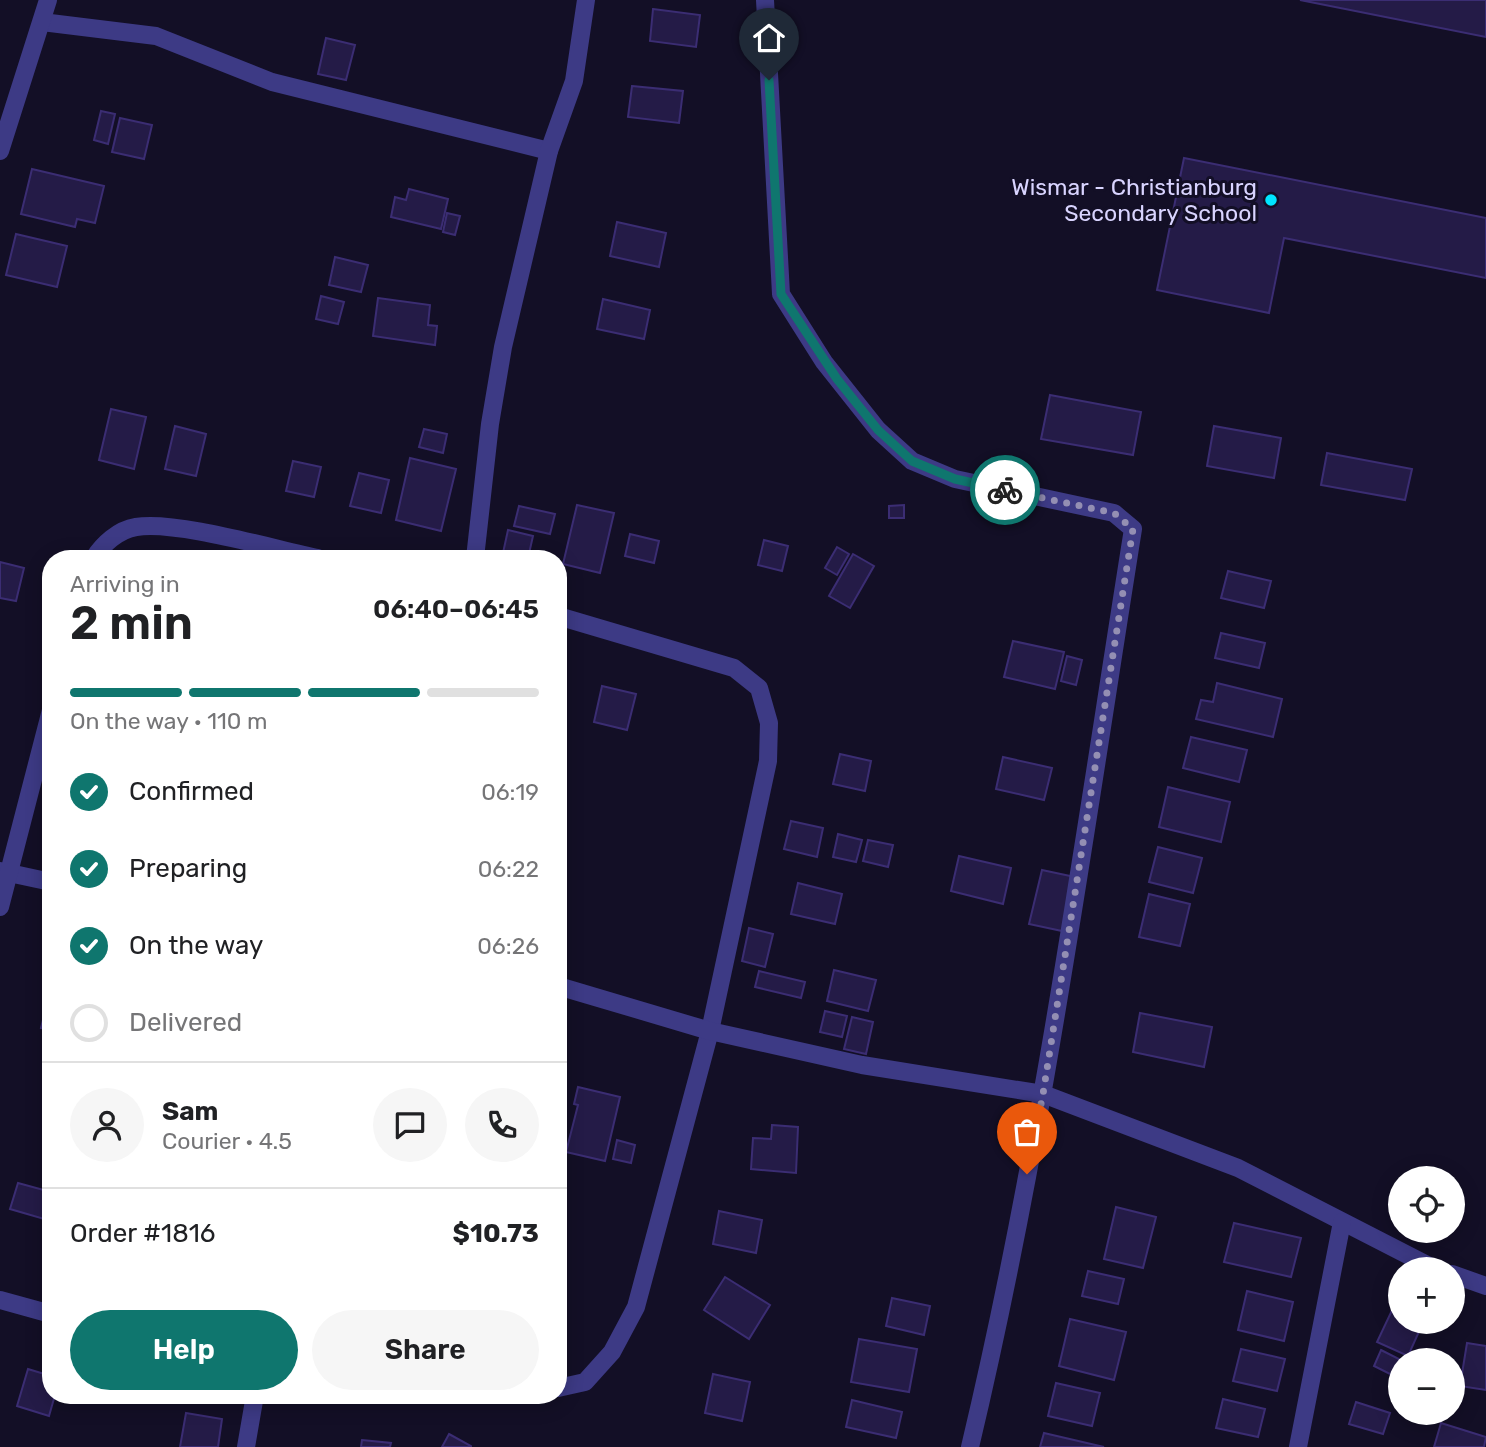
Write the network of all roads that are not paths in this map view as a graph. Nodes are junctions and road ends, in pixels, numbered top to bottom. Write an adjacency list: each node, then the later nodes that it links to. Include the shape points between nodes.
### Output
1 (48, 0): 4 (street)
2 (586, 0): 6 (street, via 574,81)
3 (765, 0): 17 (street, via 781,294 824,362 878,430 912,461 955,479 1114,513 1133,529)
4 (42, 22): 5 (street); 6 (street, via 156,36 272,82)
5 (0, 151)
6 (549, 151): 9 (street, via 503,346)
7 (99, 550): 8 (street, via 103,543 135,527 169,527)
8 (280, 550)
9 (476, 550)
10 (567, 619): 16 (street, via 734,668 759,688 769,723 768,761)
11 (42, 740): 12 (street)
12 (4, 872): 13 (street); 14 (street)
13 (42, 880)
14 (0, 907)
15 (567, 989): 16 (street)
16 (710, 1031): 17 (street, via 862,1065); 24 (street, via 636,1307 612,1352 585,1382)
17 (1043, 1094): 18 (street, via 1238,1168); 27 (street)
18 (1342, 1222): 19 (street); 28 (street)
19 (1411, 1257)
20 (1465, 1279): 21 (street)
21 (1486, 1286)
22 (0, 1300): 23 (street)
23 (42, 1312)
24 (567, 1386)
25 (254, 1404): 26 (street)
26 (246, 1447)
27 (970, 1447)
28 (1298, 1447)

